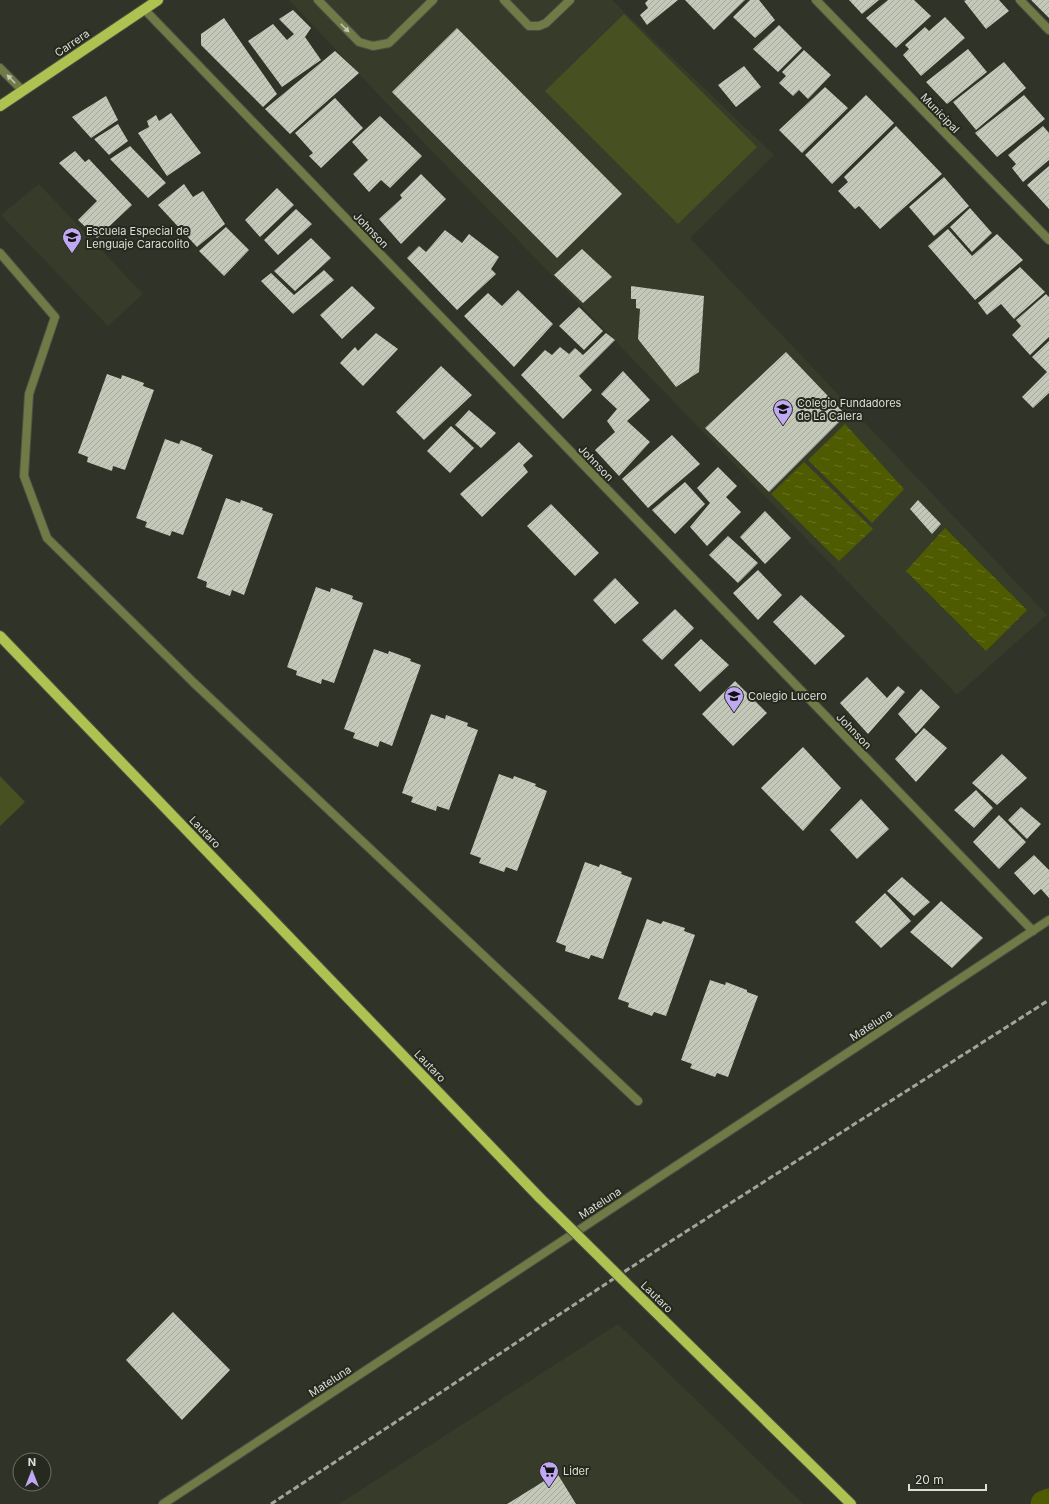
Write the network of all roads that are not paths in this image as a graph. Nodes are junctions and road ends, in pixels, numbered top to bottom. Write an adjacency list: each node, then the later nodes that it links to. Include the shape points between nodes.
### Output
1 (158, 0): 8 (main road, Carrera)
2 (318, 0): 3 (street, one-way to 3, via 360,42 373,46 389,43)
3 (433, 0)
4 (504, 0): 5 (street, via 529,26 539,26 546,23)
5 (570, 0)
6 (816, 0): 13 (street, Municipal)
7 (1020, 0): 9 (street)
8 (144, 9): 11 (main road, Carrera); 17 (street, Johnson)
9 (1049, 30)
10 (0, 68): 11 (street, one-way to 10)
11 (22, 91): 12 (main road, Carrera)
12 (0, 106)
13 (1049, 240)
14 (0, 252): 18 (street, via 55,317 29,394 24,476 47,538 194,683)
15 (0, 636): 20 (main road, Lautaro, bridge, via 540,1198)
16 (1049, 920): 17 (street, Mateluna)
17 (1033, 931): 19 (street, Mateluna)
18 (638, 1101)
19 (163, 1504)
20 (851, 1504)

